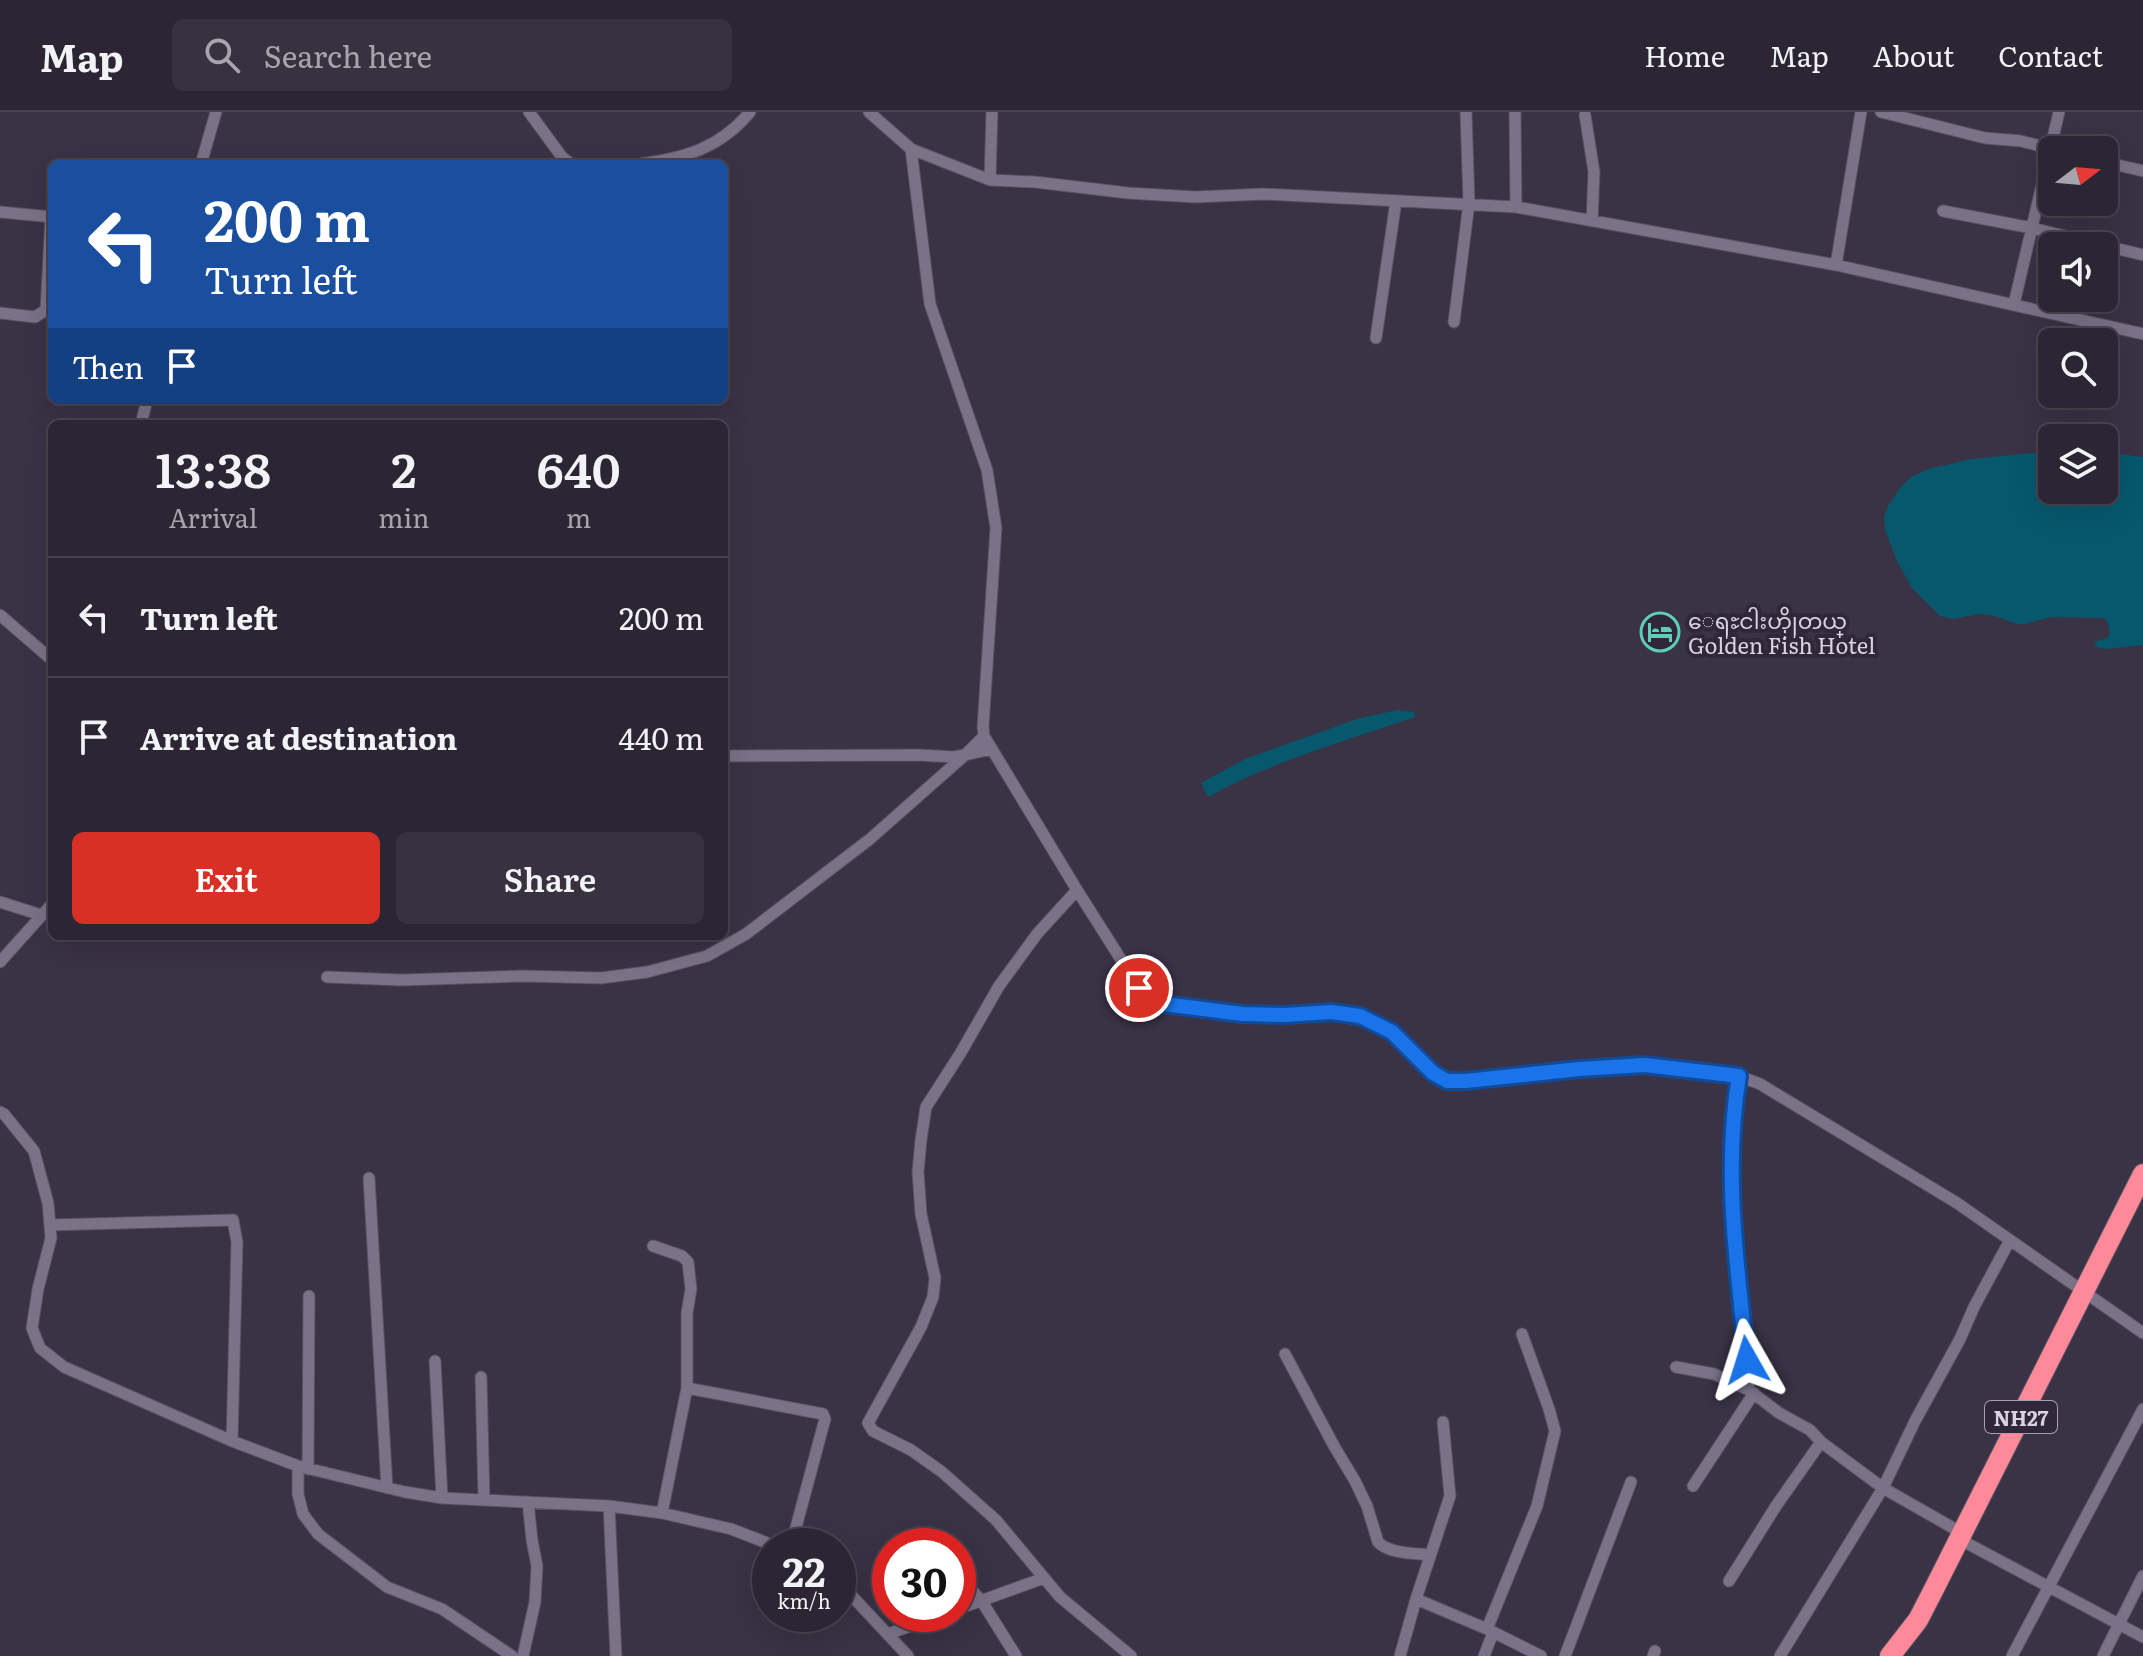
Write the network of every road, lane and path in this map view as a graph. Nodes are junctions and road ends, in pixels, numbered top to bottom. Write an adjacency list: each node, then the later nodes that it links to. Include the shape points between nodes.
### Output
1 (216, 112): 15 (street)
2 (529, 112): 16 (street)
3 (750, 112): 17 (street, via 714,144)
4 (869, 112): 14 (street)
5 (992, 112): 20 (street)
6 (1466, 112): 22 (street)
7 (1515, 112): 24 (street)
8 (1861, 112): 31 (street)
9 (1881, 112): 13 (street)
10 (2059, 112): 12 (street)
11 (1585, 115): 28 (street, via 1594,172)
12 (2056, 136)
13 (2038, 145)
14 (911, 149): 20 (street); 40 (street, via 930,304 987,470 996,528)
15 (202, 160)
16 (566, 160)
17 (669, 160)
18 (2118, 165): 19 (street)
19 (2143, 171)
20 (990, 180): 21 (street, via 1195,197 1263,194)
21 (1396, 201): 22 (street); 37 (street)
22 (1469, 203): 24 (street); 35 (street)
23 (2038, 206): 29 (street)
24 (1516, 207): 28 (street)
25 (1943, 211): 29 (street)
26 (0, 212): 27 (street)
27 (48, 217)
28 (1592, 221): 31 (street)
29 (2032, 228): 30 (street); 33 (street)
30 (2143, 255)
31 (1836, 265): 33 (street)
32 (48, 279): 34 (street, via 46,310 35,317)
33 (2014, 304): 36 (street)
34 (0, 313)
35 (1454, 322)
36 (2143, 334)
37 (1376, 338)
38 (0, 615): 39 (street)
39 (48, 657)
40 (984, 736): 41 (street); 42 (street)
41 (992, 749): 42 (street); 44 (street)
42 (965, 755): 43 (street); 49 (street, via 857,849 746,934 707,956 601,978)
43 (728, 756)
44 (1077, 890): 50 (street, via 1139,988 1164,1004 1242,1014 1360,1016 1392,1032 1447,1081 1645,1065); 86 (street, via 999,986 926,1107 918,1172 935,1278 933,1297 868,1423 942,1472 996,1520)
45 (0, 902): 47 (street)
46 (48, 908): 47 (street)
47 (41, 915): 48 (street)
48 (0, 962)
49 (327, 977)
50 (1739, 1076): 55 (street, via 1944,1195); 66 (street, via 1732,1213)
51 (0, 1112): 54 (street, via 34,1151)
52 (369, 1178): 74 (street)
53 (2140, 1185): 57 (highway, NH27)
54 (50, 1225): 69 (street, via 32,1328 40,1348 64,1367); 69 (street, via 233,1220 237,1242)
55 (2010, 1240): 57 (street); 75 (street)
56 (653, 1246): 65 (street, via 688,1262)
57 (2083, 1292): 59 (street); 82 (highway, NH27)
58 (309, 1296): 71 (street)
59 (2143, 1333)
60 (1522, 1334): 95 (street, via 1555,1431 1537,1506)
61 (1285, 1354): 84 (street, via 1355,1481 1378,1542 1388,1549)
62 (435, 1361): 76 (street)
63 (1676, 1367): 66 (street, via 1714,1374)
64 (481, 1377): 77 (street)
65 (687, 1388): 80 (street); 81 (street, via 823,1414)
66 (1752, 1392): 70 (street); 73 (street)
67 (2143, 1409): 88 (street)
68 (1443, 1422): 84 (street, via 1450,1496)
69 (232, 1441): 71 (street)
70 (1821, 1442): 75 (street); 87 (street)
71 (303, 1467): 74 (street); 99 (street, via 298,1494 303,1514 318,1534 387,1587 442,1609)
72 (1631, 1482): 108 (street)
73 (1693, 1486)
74 (387, 1488): 76 (street)
75 (1883, 1488): 82 (street); 109 (street)
76 (442, 1498): 77 (street)
77 (484, 1500): 78 (street)
78 (528, 1502): 79 (street); 100 (street, via 537,1566)
79 (609, 1506): 80 (street); 101 (street)
80 (662, 1513): 83 (street)
81 (796, 1528)
82 (1961, 1536): 88 (street); 110 (highway, NH27, via 1918,1620)
83 (752, 1537)
84 (1430, 1555): 90 (street)
85 (2143, 1576): 94 (street)
86 (1044, 1578): 92 (street); 104 (street)
87 (1729, 1581)
88 (2049, 1586): 94 (street); 111 (street)
89 (976, 1595): 92 (street)
90 (1416, 1599): 95 (street); 105 (street)
91 (856, 1600): 97 (street)
92 (981, 1600): 93 (street); 103 (street)
93 (976, 1602)
94 (2119, 1624): 98 (street); 112 (street)
95 (1490, 1631): 106 (street); 107 (street)
96 (894, 1632): 97 (street)
97 (888, 1634): 102 (street)
98 (2143, 1637)
99 (512, 1656)
100 (523, 1656)
101 (616, 1656)
102 (908, 1656)
103 (1016, 1656)
104 (1131, 1656)
105 (1400, 1656)
106 (1484, 1656)
107 (1541, 1656)
108 (1565, 1656)
109 (1780, 1656)
110 (1890, 1656)
111 (2012, 1656)
112 (2103, 1656)

